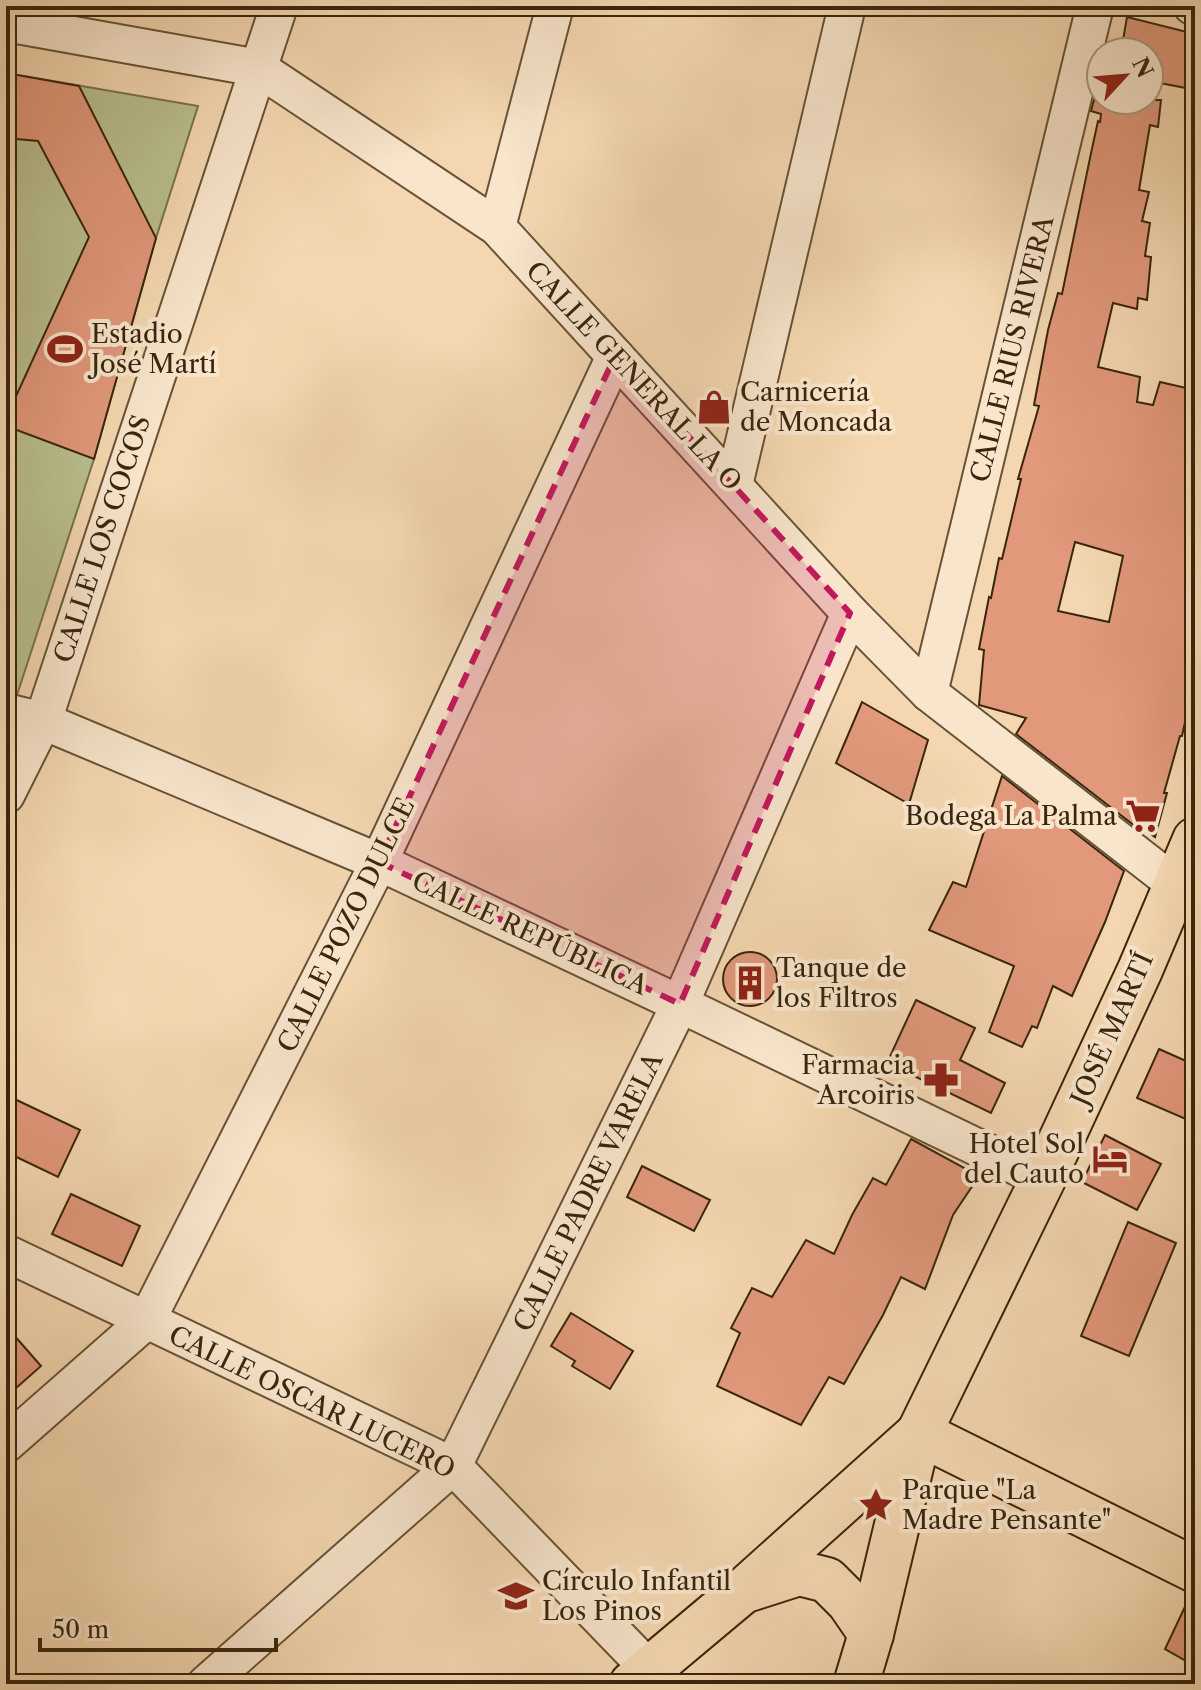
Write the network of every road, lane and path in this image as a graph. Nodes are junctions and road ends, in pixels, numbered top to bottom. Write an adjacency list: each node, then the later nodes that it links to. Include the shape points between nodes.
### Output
1 (279, 6): 6 (street, CALLE LOS COCOS)
2 (555, 6): 7 (street)
3 (847, 6): 9 (street)
4 (1095, 6): 11 (street, CALLE RIUS RIVERA)
5 (6, 23): 6 (street, CALLE GENERAL LA O)
6 (258, 68): 7 (street, CALLE GENERAL LA O); 13 (street, CALLE LOS COCOS)
7 (497, 227): 8 (street, CALLE GENERAL LA O)
8 (615, 356): 9 (street, CALLE GENERAL LA O); 16 (street, CALLE POZO DULCE)
9 (734, 485): 10 (street, CALLE GENERAL LA O)
10 (850, 613): 11 (street, CALLE GENERAL LA O); 18 (street, CALLE PADRE VARELA)
11 (929, 693): 17 (street, CALLE GENERAL LA O)
12 (6, 712): 13 (street, CALLE REPÚBLICA)
13 (43, 721): 14 (street, CALLE LOS COCOS); 16 (street, CALLE REPÚBLICA)
14 (6, 795)
15 (1195, 840): 17 (main road, JOSÉ MARTÍ)
16 (379, 862): 18 (street, CALLE REPÚBLICA); 21 (street, CALLE POZO DULCE)
17 (1175, 884): 19 (main road, JOSÉ MARTÍ)
18 (680, 1004): 19 (street, CALLE REPÚBLICA); 24 (street, CALLE PADRE VARELA)
19 (1043, 1179): 22 (main road, JOSÉ MARTÍ)
20 (6, 1253): 21 (street, CALLE OSCAR LUCERO)
21 (147, 1320): 23 (street, CALLE POZO DULCE); 24 (street, CALLE OSCAR LUCERO)
22 (919, 1433): 25 (main road); 26 (main road); 27 (main road)
23 (6, 1444)
24 (453, 1466): 28 (street, CALLE OSCAR LUCERO); 29 (street, CALLE PADRE VARELA)
25 (1195, 1570)
26 (743, 1591): 27 (main road, via 799,1573 827,1580); 28 (main road)
27 (871, 1634): 30 (main road)
28 (640, 1676)
29 (206, 1684)
30 (856, 1684)

